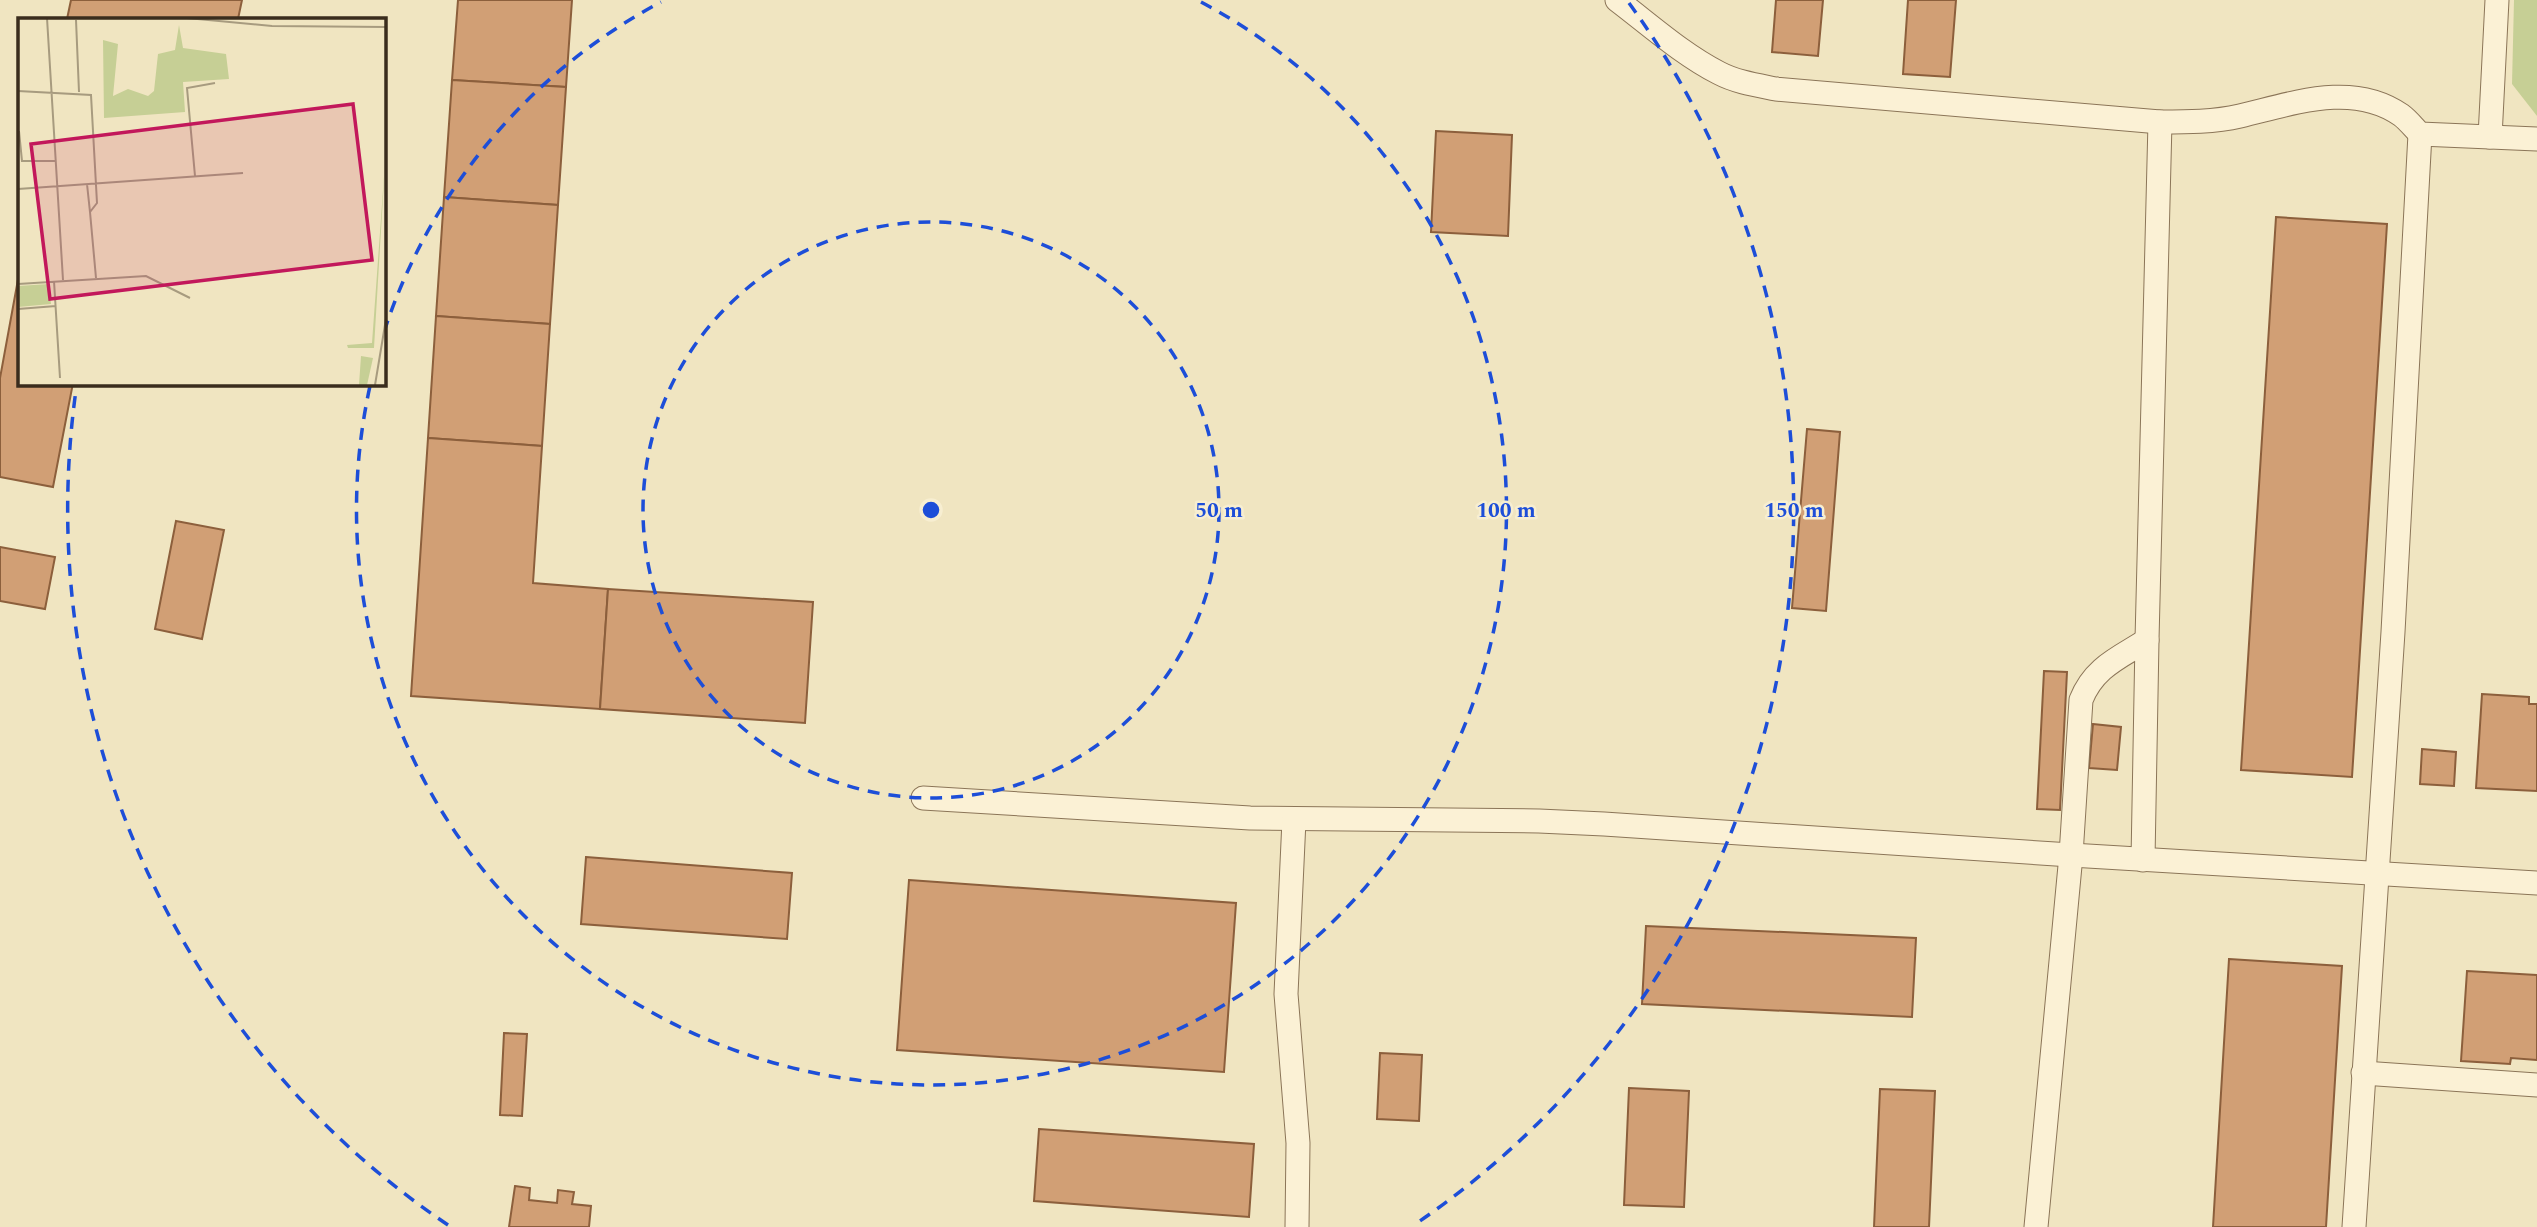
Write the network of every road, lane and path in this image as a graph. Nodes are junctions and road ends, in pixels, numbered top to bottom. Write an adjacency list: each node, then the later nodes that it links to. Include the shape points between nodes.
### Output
1 (1617, 0): 3 (lane, via 1696,59 1745,83)
2 (2497, 0): 5 (lane)
3 (2160, 122): 4 (lane, via 2199,122 2325,97 2353,97 2381,104); 7 (lane)
4 (2420, 134): 5 (lane); 12 (lane)
5 (2490, 137): 6 (lane)
6 (2537, 139)
7 (2147, 640): 10 (lane, via 2087,683 2081,700); 11 (lane)
8 (923, 798): 9 (lane)
9 (1294, 820): 10 (lane, via 1604,824); 16 (lane, via 1286,994 1297,1143)
10 (2071, 855): 11 (lane); 17 (lane)
11 (2143, 860): 12 (lane)
12 (2376, 874): 13 (lane); 14 (lane)
13 (2537, 883)
14 (2363, 1073): 15 (lane); 18 (lane)
15 (2537, 1085)
16 (1297, 1227)
17 (2036, 1227)
18 (2354, 1227)

